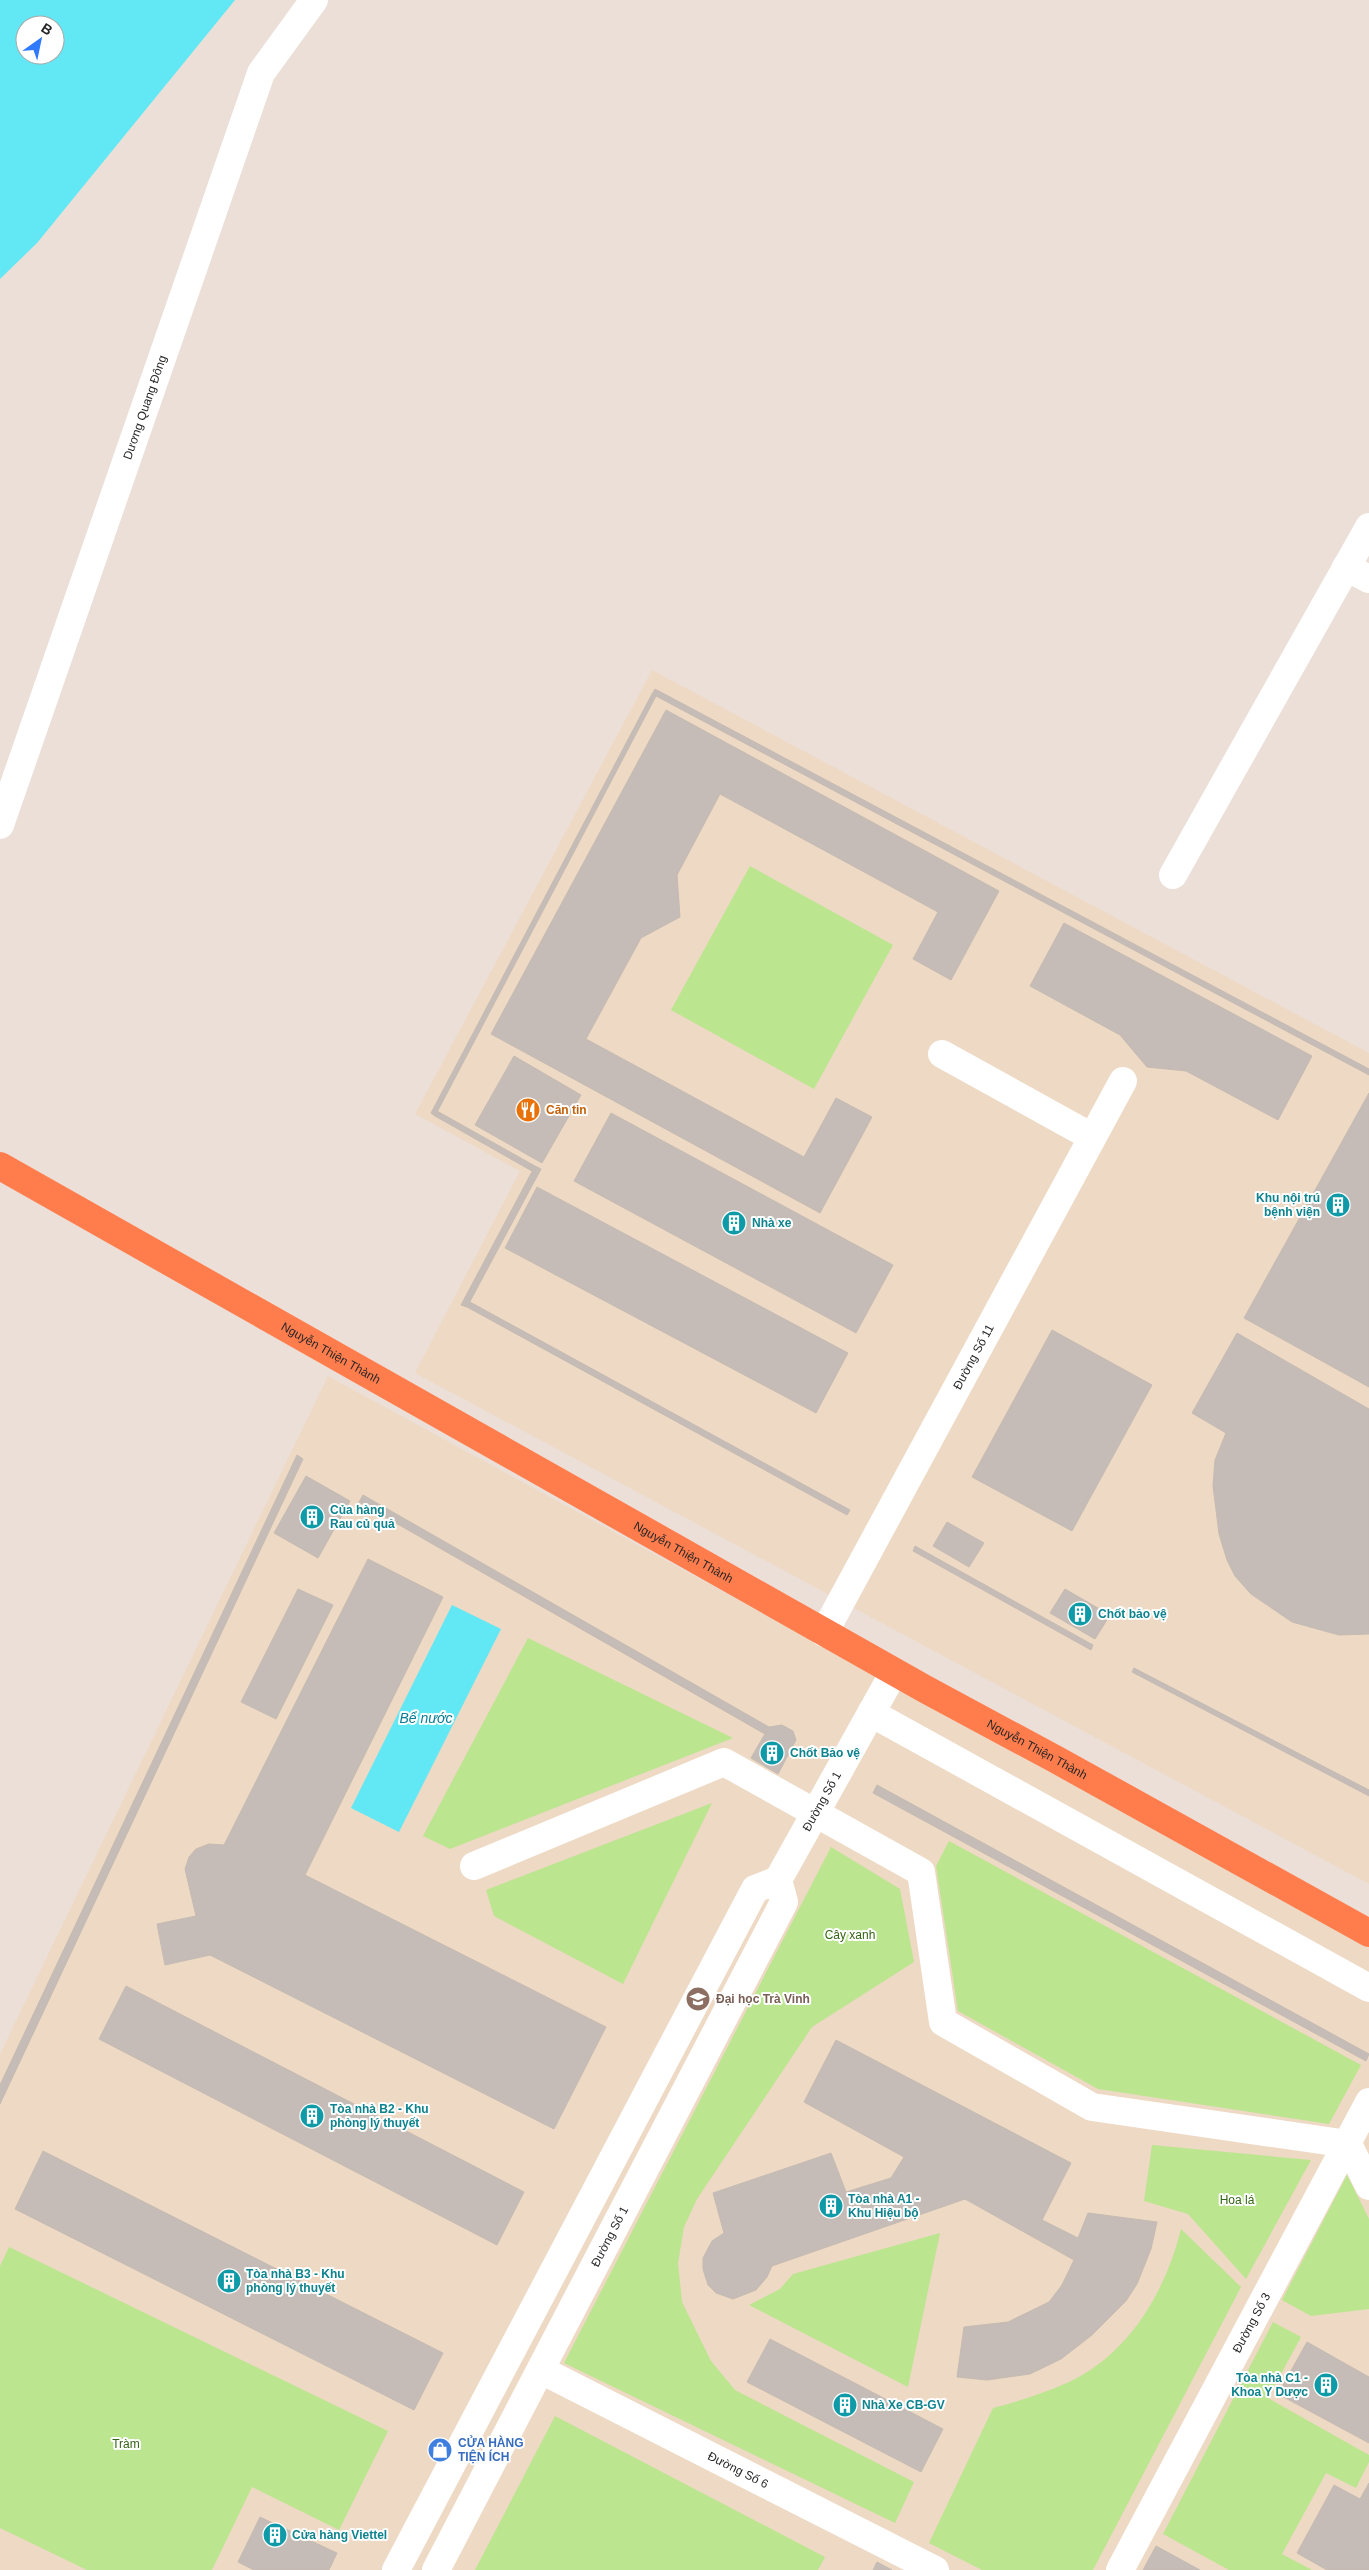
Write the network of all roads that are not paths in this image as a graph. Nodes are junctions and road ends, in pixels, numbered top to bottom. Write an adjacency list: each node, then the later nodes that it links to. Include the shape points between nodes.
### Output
1 (314, 0): 4 (street, Dương Quang Đông, via 261,73)
2 (1369, 527): 3 (street)
3 (1358, 573): 5 (street)
4 (0, 825)
5 (1173, 875)
6 (942, 1054): 8 (street)
7 (1123, 1081): 8 (street, Đường Số 11)
8 (1092, 1137): 10 (street, Đường Số 11)
9 (0, 1166): 10 (highway, Nguyễn Thiện Thành)
10 (824, 1633): 11 (highway, Nguyễn Thiện Thành)
11 (894, 1672): 12 (street, Đường Số 1); 16 (highway, Nguyễn Thiện Thành)
12 (871, 1714): 13 (street, Đường Số 1); 17 (street)
13 (815, 1813): 14 (street, via 724,1762); 15 (street, Đường Số 1); 19 (street, via 921,1872 942,2022 1092,2107)
14 (474, 1866)
15 (781, 1891): 21 (street, Đường Số 1); 22 (street, via 756,1889)
16 (1369, 1933)
17 (1369, 1988)
18 (1369, 2102): 19 (street, Đường Số 3)
19 (1348, 2144): 20 (street); 25 (street, Đường Số 3)
20 (1369, 2186)
21 (541, 2370): 23 (street, Đường Số 1); 24 (street, Đường Số 6)
22 (396, 2570)
23 (436, 2570)
24 (935, 2570)
25 (1120, 2570)

